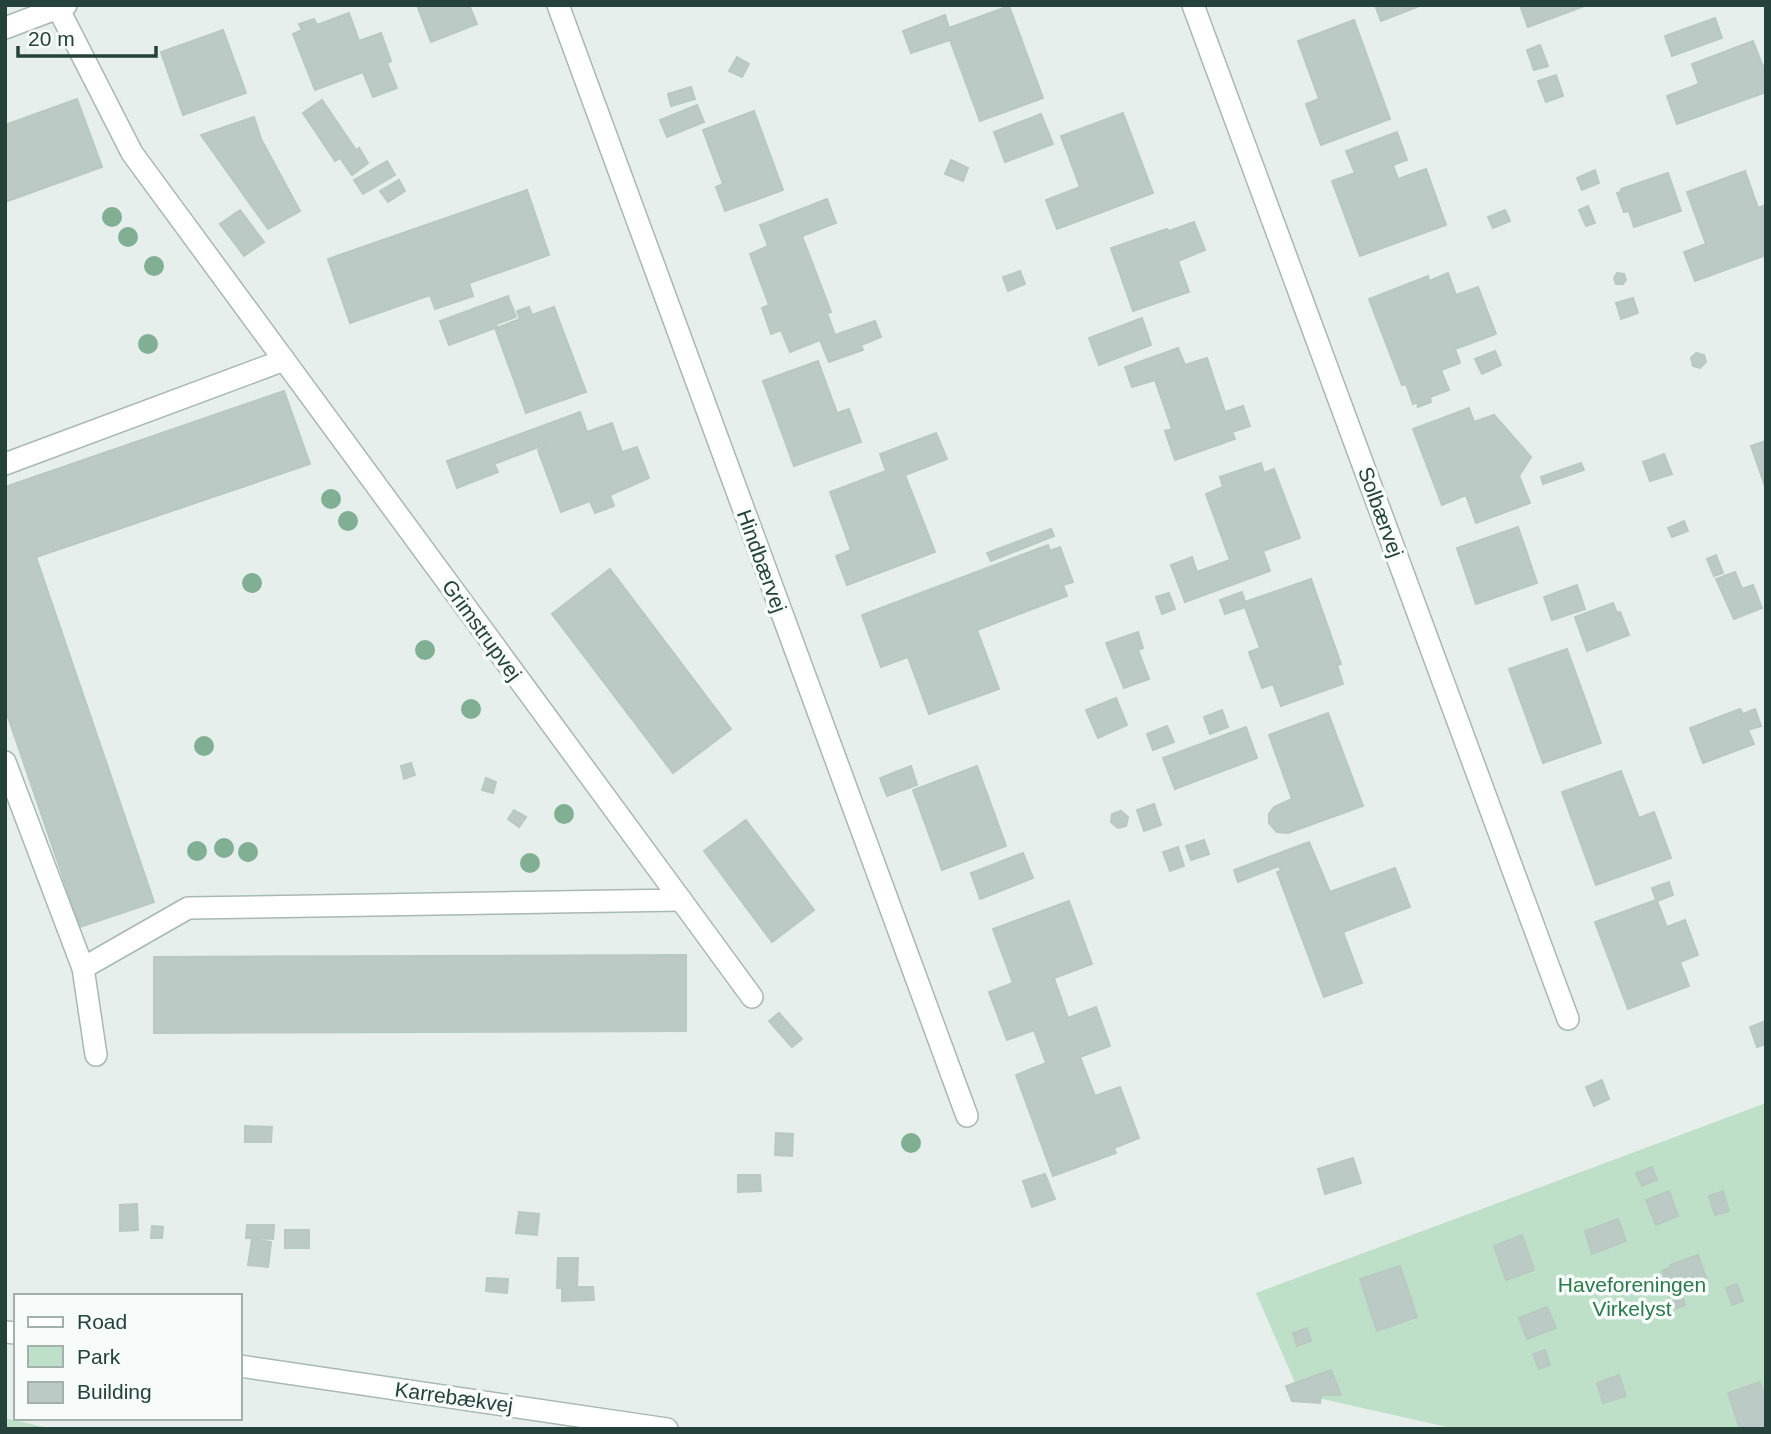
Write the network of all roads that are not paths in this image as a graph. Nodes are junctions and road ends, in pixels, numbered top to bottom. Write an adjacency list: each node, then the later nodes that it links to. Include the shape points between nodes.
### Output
1 (558, 5): 13 (street, Hindbærvej)
2 (1193, 5): 11 (street, Solbærvej)
3 (62, 7): 4 (street, Grimstrupvej); 5 (street, Grimstrupvej, via 132,153)
4 (5, 28)
5 (284, 360): 6 (street); 8 (street, Grimstrupvej)
6 (5, 464)
7 (5, 762): 9 (street)
8 (681, 900): 9 (street, via 188,908); 10 (street, Grimstrupvej)
9 (83, 968): 12 (street)
10 (752, 997)
11 (1568, 1018)
12 (96, 1055)
13 (967, 1116)
14 (242, 1366): 15 (street, Karrebækvej)
15 (595, 1423): 16 (street, Karrebækvej)
16 (667, 1429)

